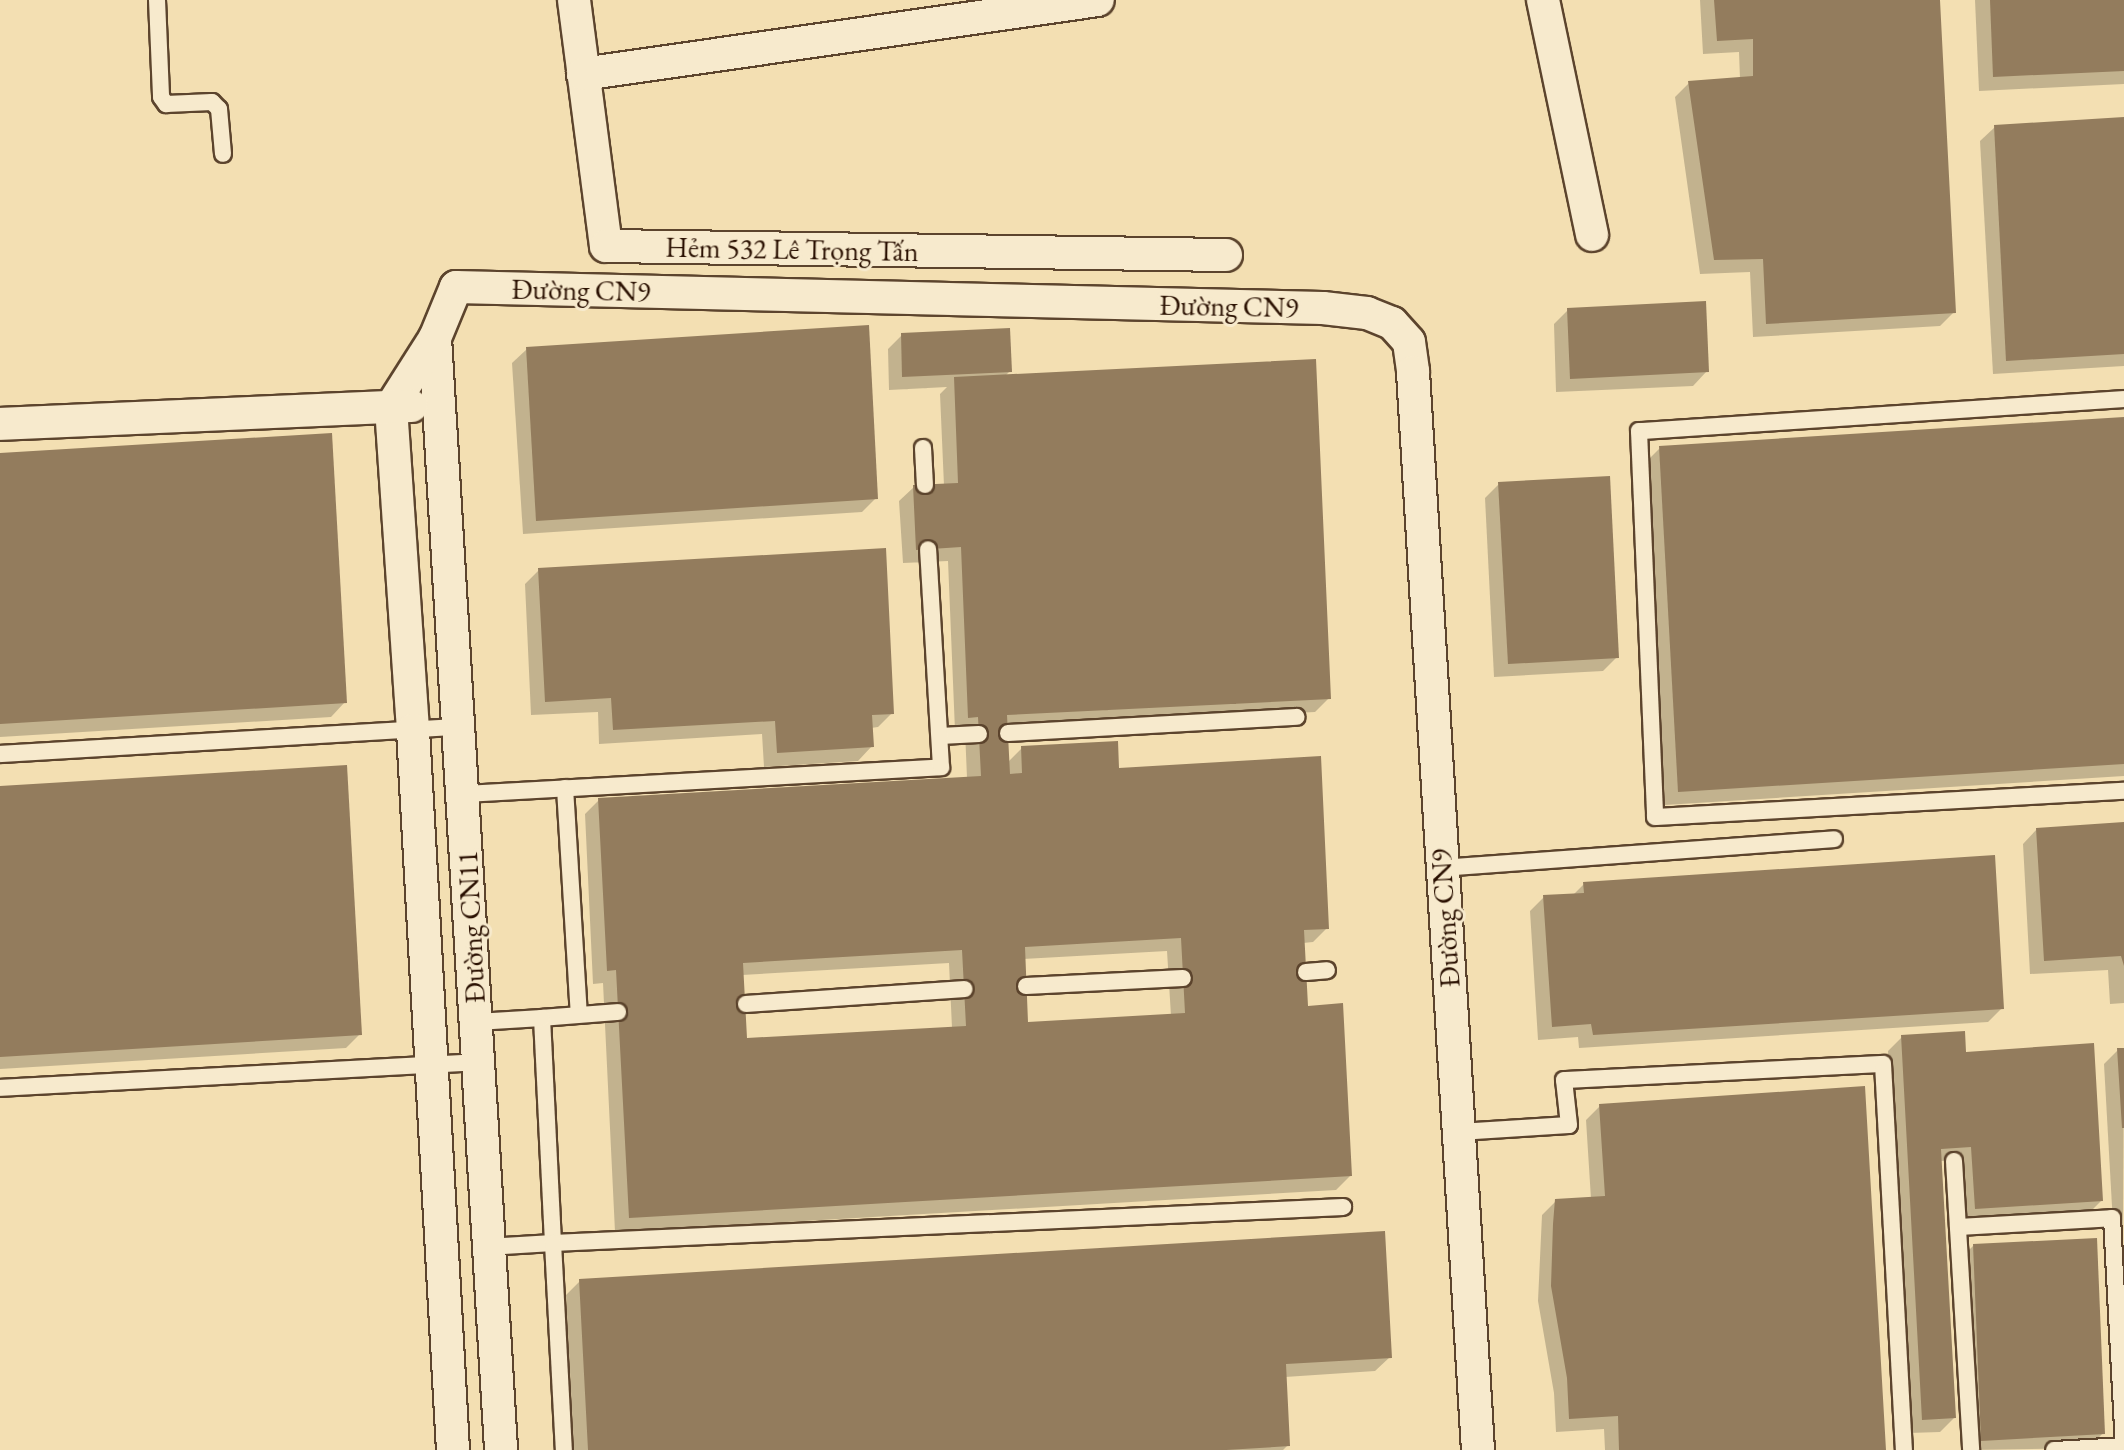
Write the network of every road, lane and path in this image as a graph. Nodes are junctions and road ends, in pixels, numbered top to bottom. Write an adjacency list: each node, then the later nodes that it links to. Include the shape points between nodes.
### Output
1 (157, 0): 6 (lane, via 161,97 166,104 212,102 219,109)
2 (574, 0): 5 (street, Hẻm 532 Lê Trọng Tấn)
3 (1098, 0): 5 (street)
4 (1543, 0): 7 (street)
5 (583, 74): 8 (street, Hẻm 532 Lê Trọng Tấn, via 606,246)
6 (223, 154)
7 (1592, 235)
8 (1226, 255)
9 (435, 338): 11 (street, Đường CN11); 12 (street, Đường CN9); 28 (street, Đường CN9, via 456,287 1323,308 1367,313 1392,323 1409,342 1413,372)
10 (2124, 399): 25 (lane, via 1639,431 1655,817)
11 (439, 404): 12 (street); 18 (street, Đường CN11)
12 (391, 407): 13 (street); 19 (street, Đường CN11)
13 (0, 424)
14 (923, 448): 15 (lane)
15 (925, 485)
16 (928, 549): 22 (lane)
17 (1297, 717): 20 (lane)
18 (461, 727): 19 (lane); 26 (street, Đường CN11)
19 (413, 730): 23 (lane); 40 (street, Đường CN11)
20 (1008, 733)
21 (979, 734): 22 (lane)
22 (940, 736): 24 (lane, via 941,767)
23 (0, 754)
24 (565, 788): 26 (lane); 36 (lane)
25 (2124, 791)
26 (464, 794): 38 (street, Đường CN11)
27 (1834, 839): 28 (lane)
28 (1442, 868): 42 (street, Đường CN9)
29 (1327, 970): 30 (lane)
30 (1306, 972)
31 (1183, 978): 32 (lane)
32 (1026, 986)
33 (964, 989): 34 (lane)
34 (746, 1004)
35 (618, 1012): 36 (lane)
36 (579, 1014): 37 (lane)
37 (542, 1018): 38 (lane); 46 (lane)
38 (476, 1022): 39 (street, Đường CN11)
39 (477, 1062): 40 (lane); 47 (street, Đường CN11)
40 (432, 1065): 41 (lane); 48 (street, Đường CN11)
41 (0, 1088)
42 (1459, 1132): 51 (street, Đường CN9); 52 (lane, via 1569,1125 1564,1080 1883,1064)
43 (1954, 1161): 45 (lane)
44 (1343, 1207): 46 (lane)
45 (1958, 1227): 53 (lane); 54 (lane, via 2112,1218 2124,1446)
46 (553, 1243): 47 (lane); 50 (lane)
47 (487, 1247): 49 (street, Đường CN11)
48 (453, 1450)
49 (501, 1450)
50 (564, 1450)
51 (1478, 1450)
52 (1904, 1450)
53 (1971, 1450)
54 (2054, 1450)

